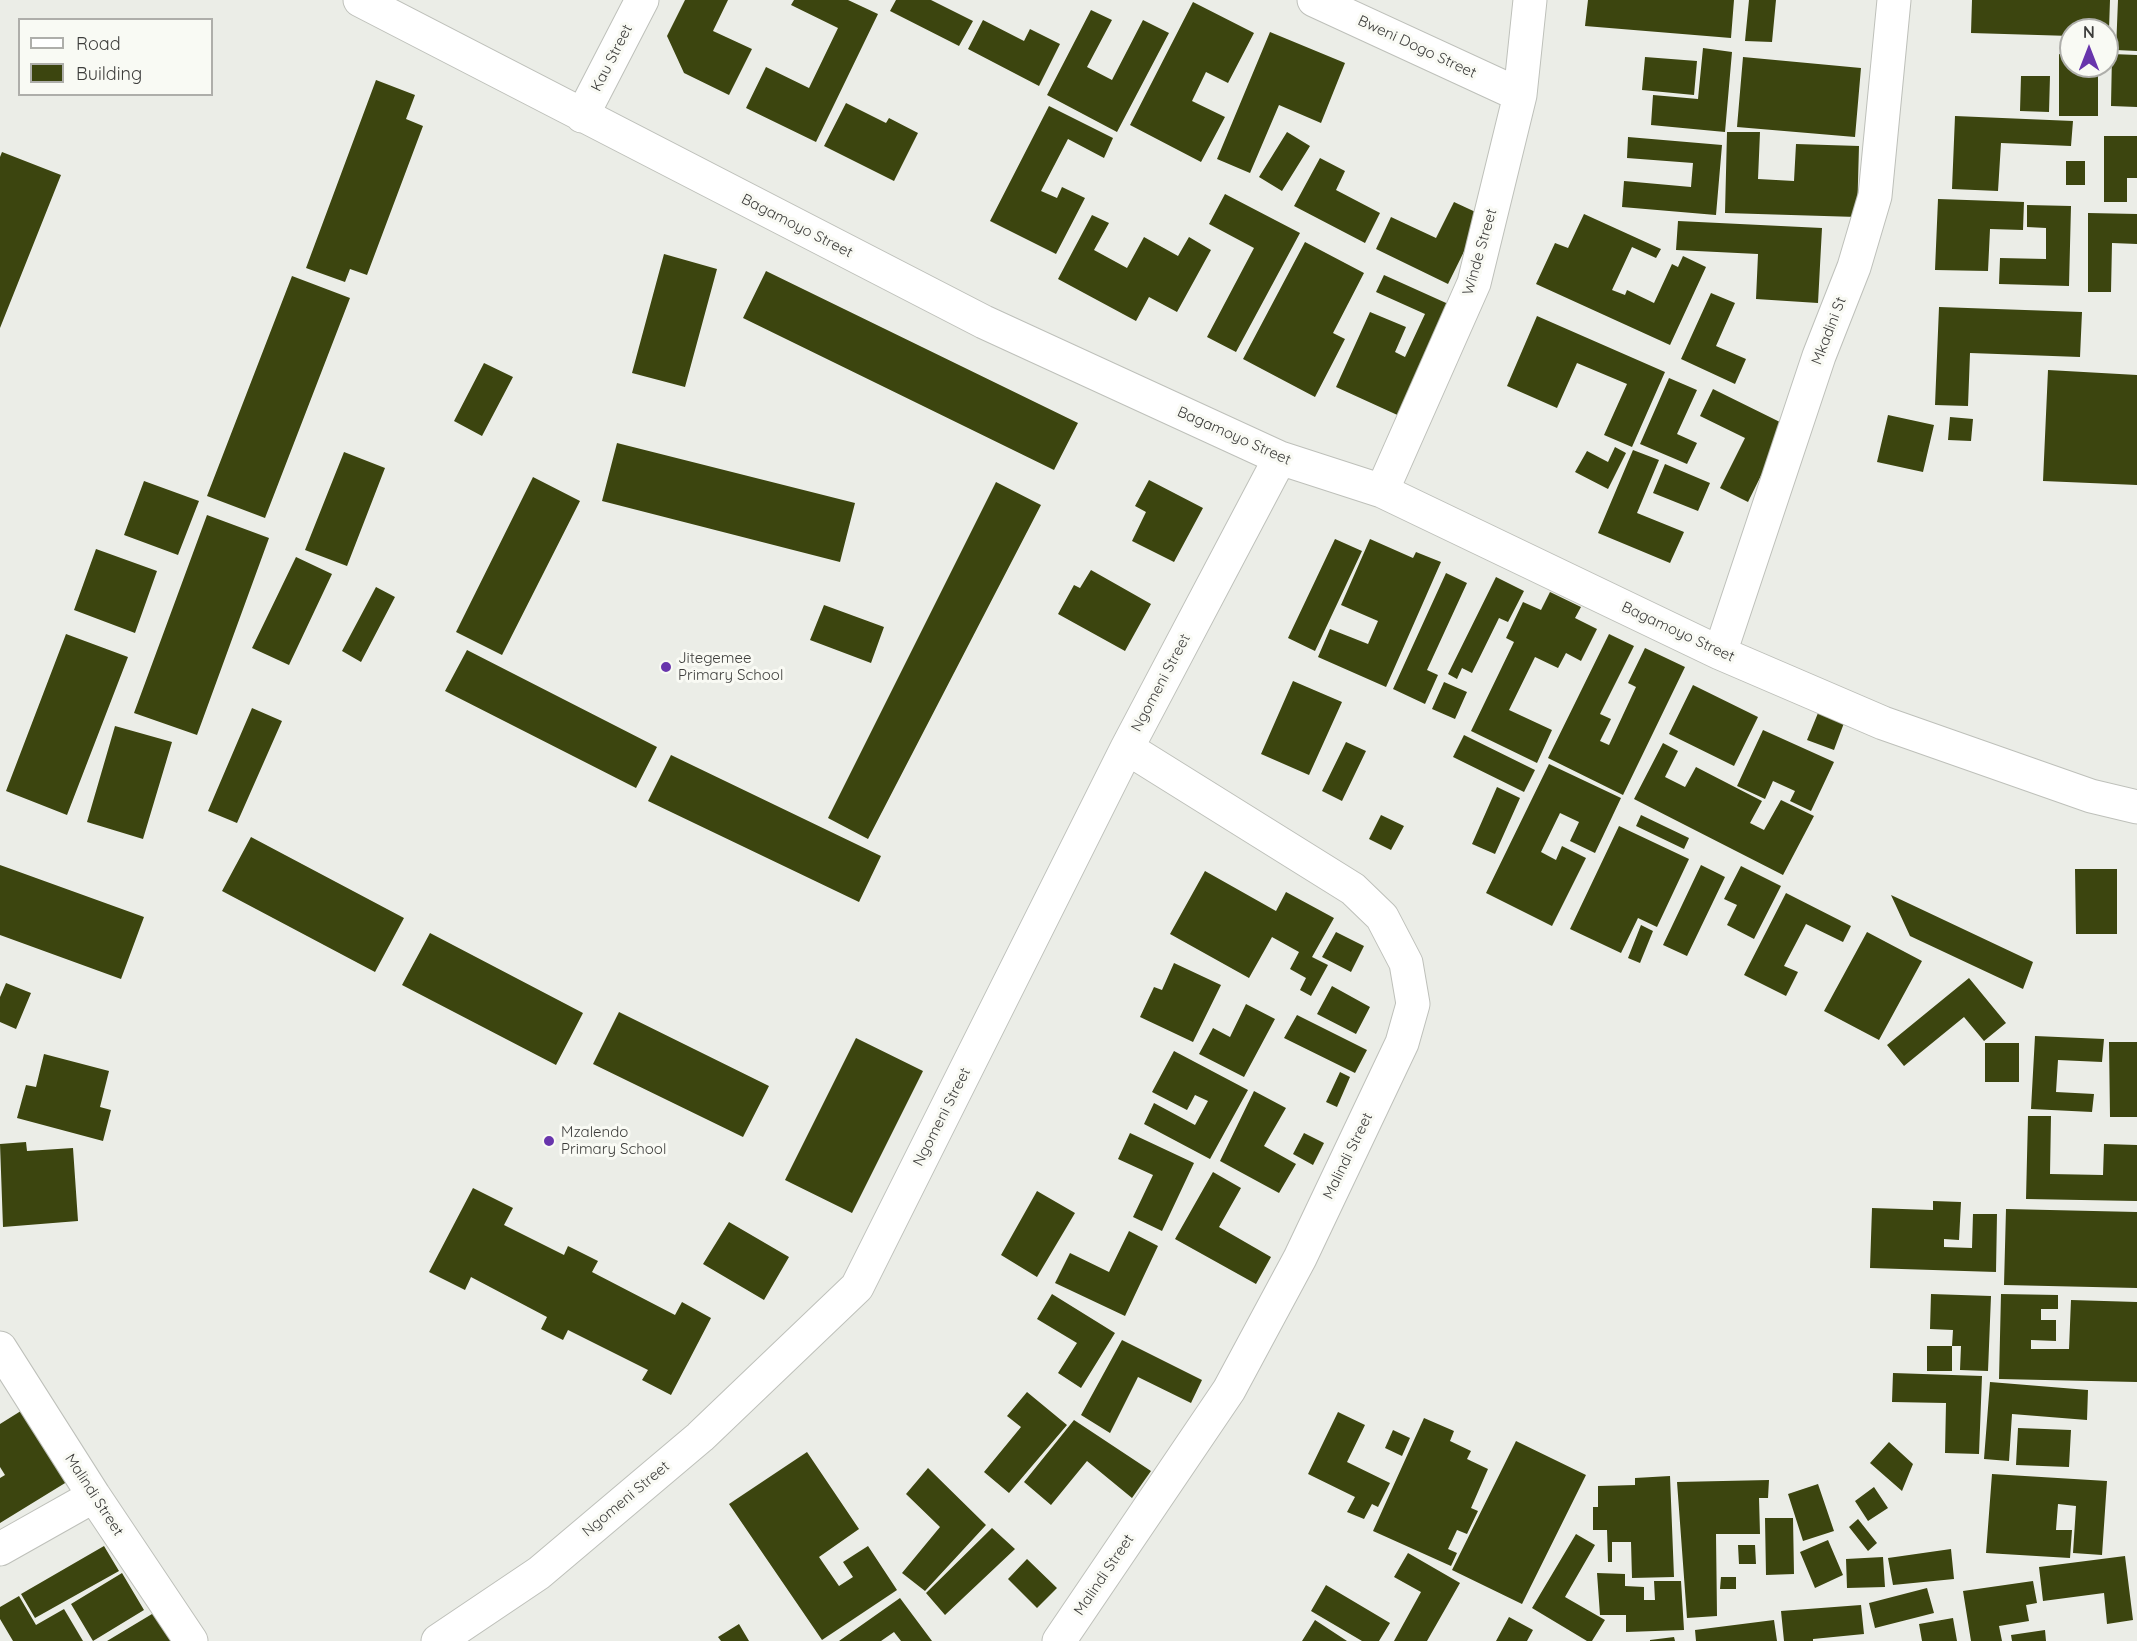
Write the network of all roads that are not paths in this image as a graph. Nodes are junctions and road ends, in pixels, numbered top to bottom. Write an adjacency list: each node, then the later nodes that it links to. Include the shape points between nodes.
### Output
1 (360, 0): 7 (street, Bagamoyo Street)
2 (642, 0): 7 (street, Kau Street)
3 (1314, 0): 6 (street, Bweni Dogo Street)
4 (1530, 0): 6 (street, Winde Street)
5 (1894, 0): 10 (street, Mkadini St, via 1875,196)
6 (1520, 95): 9 (street, Winde Street, via 1474,283)
7 (582, 116): 8 (street, Bagamoyo Street, via 984,322)
8 (1280, 459): 9 (street, Bagamoyo Street); 11 (street, Ngomeni Street)
9 (1382, 491): 10 (street, Bagamoyo Street)
10 (1720, 653): 12 (street, Bagamoyo Street, via 1883,723 2091,796)
11 (1126, 748): 17 (street, Ngomeni Street, via 857,1287 691,1445 539,1574); 18 (street, Malindi Street, via 1353,890 1382,917 1406,963 1413,1004 1402,1043 1300,1258 1229,1390)
12 (2137, 807)
13 (0, 1348): 14 (street, Malindi Street)
14 (94, 1496): 15 (street); 16 (street, Malindi Street)
15 (0, 1549)
16 (191, 1641)
17 (438, 1641)
18 (1059, 1641)

